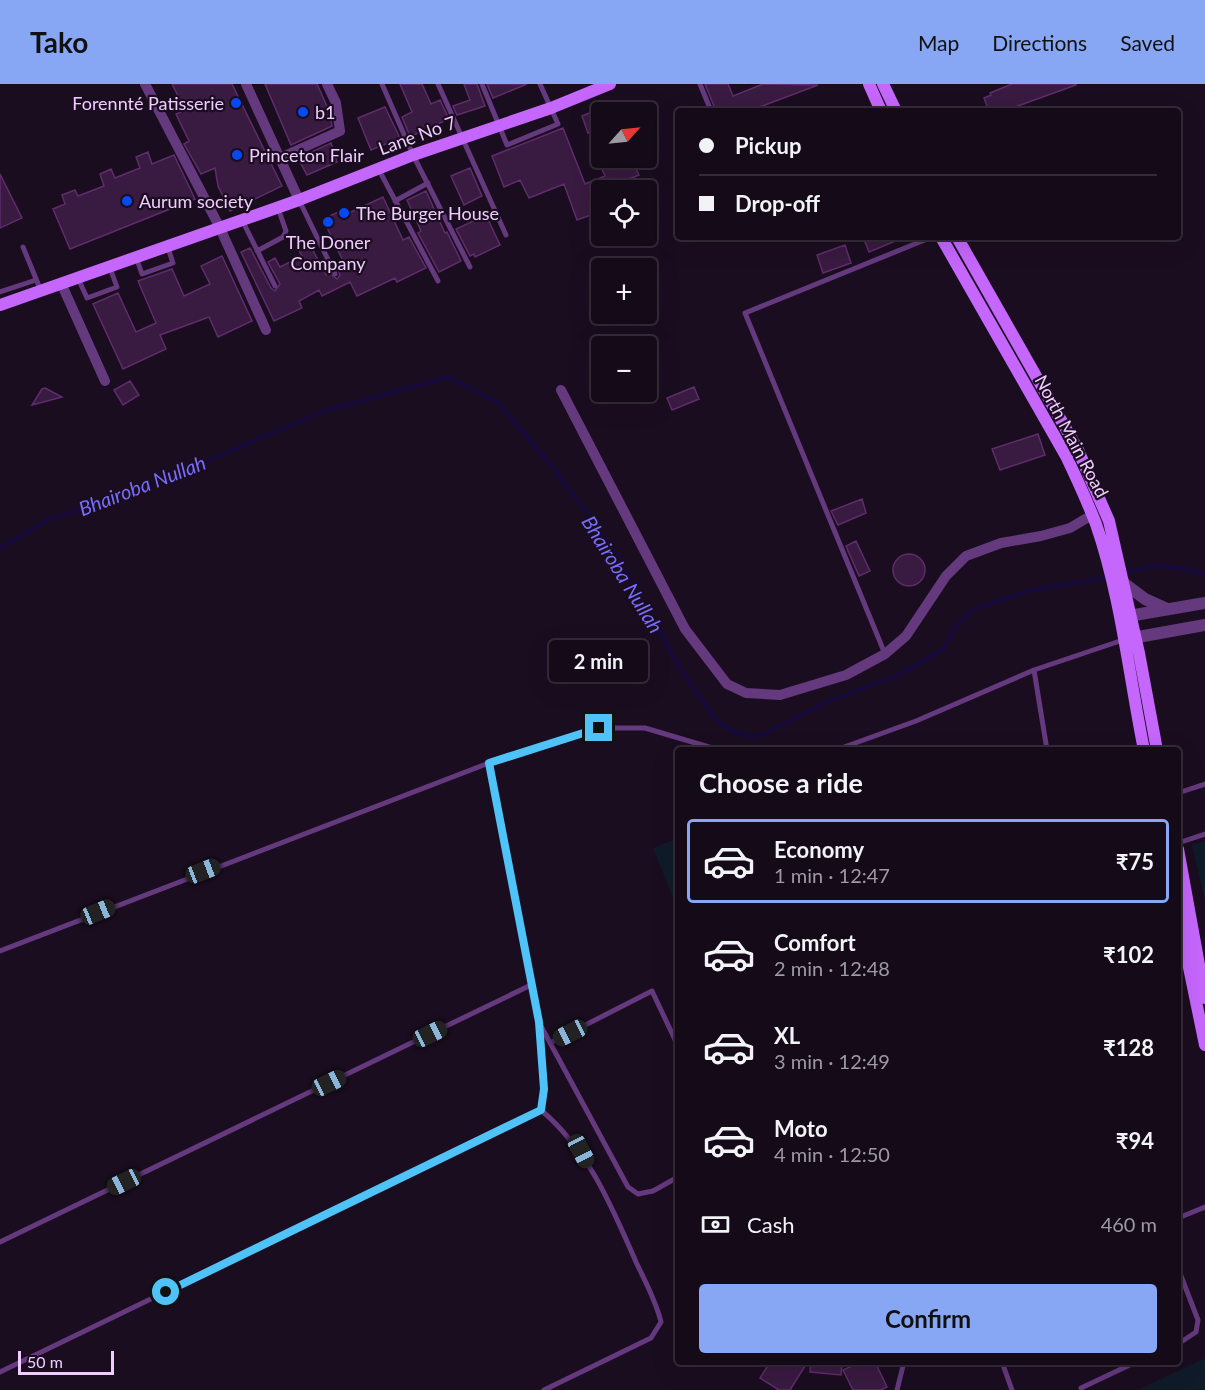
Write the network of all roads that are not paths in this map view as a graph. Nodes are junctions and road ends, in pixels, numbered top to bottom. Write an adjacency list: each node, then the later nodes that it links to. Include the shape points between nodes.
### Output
1 (145, 84): 26 (street)
2 (246, 84): 19 (street)
3 (327, 84): 19 (street, via 336,103 340,131)
4 (382, 84): 18 (lane)
5 (438, 84): 17 (lane)
6 (482, 84): 16 (lane)
7 (540, 84): 12 (lane)
8 (610, 84): 12 (main road, Lane No 7)
9 (700, 84): 13 (lane)
10 (869, 84): 14 (main road)
11 (884, 84): 15 (main road)
12 (551, 108): 16 (main road, Lane No 7); 16 (lane, via 558,124 507,145)
13 (710, 108)
14 (881, 108)
15 (895, 108)
16 (499, 125): 17 (main road, Lane No 7)
17 (461, 138): 18 (main road, Lane No 7); 27 (lane)
18 (413, 155): 20 (main road, Lane No 7); 21 (lane)
19 (280, 158): 22 (street)
20 (378, 169): 22 (main road, Lane No 7); 23 (lane)
21 (428, 183): 23 (lane); 36 (lane)
22 (299, 200): 24 (main road, Lane No 7); 37 (lane)
23 (395, 201): 39 (lane)
24 (278, 208): 25 (main road, Lane No 7); 33 (lane, via 286,231 283,237)
25 (242, 220): 26 (main road, Lane No 7); 33 (lane)
26 (220, 228): 31 (main road, Lane No 7); 45 (street)
27 (506, 236)
28 (925, 240): 55 (lane, via 746,313)
29 (943, 240): 48 (main road, North Main Road, via 1066,456)
30 (959, 240): 49 (main road, North Main Road, via 1078,450 1109,521)
31 (167, 246): 34 (main road, Lane No 7); 34 (lane, via 173,263 142,274)
32 (23, 247): 41 (lane)
33 (257, 251): 42 (lane)
34 (136, 257): 35 (main road, Lane No 7)
35 (110, 266): 38 (main road, Lane No 7); 38 (lane, via 117,287 87,298)
36 (470, 267)
37 (335, 274)
38 (78, 278): 40 (main road, Lane No 7)
39 (438, 281)
40 (62, 283): 41 (main road, Lane No 7); 46 (street)
41 (38, 285): 43 (lane); 44 (main road, Lane No 7)
42 (274, 286)
43 (0, 292)
44 (0, 305)
45 (266, 330)
46 (105, 381)
47 (561, 390): 55 (street, via 685,629 727,684 746,693 780,695 846,675)
48 (1094, 521): 52 (main road, North Main Road); 55 (street, via 1001,543 966,556 946,576 906,636)
49 (1124, 582): 51 (street); 52 (main road, North Main Road)
50 (1205, 603): 51 (street)
51 (1168, 609): 52 (street)
52 (1125, 617): 54 (main road, North Main Road)
53 (1205, 625): 54 (street)
54 (1130, 639): 56 (lane); 60 (main road, North Main Road, via 1128,669); 61 (main road, North Main Road, via 1139,653)
55 (885, 654)
56 (1034, 670): 58 (lane); 59 (lane)
57 (708, 747): 62 (lane, via 645,729 599,728)
58 (844, 747)
59 (1047, 747)
60 (1143, 747)
61 (1156, 747)
62 (489, 763): 69 (lane); 71 (lane)
63 (1205, 784): 64 (lane)
64 (1181, 792)
65 (1205, 834): 66 (lane)
66 (1181, 842)
67 (1181, 864): 70 (main road)
68 (1181, 929): 76 (main road)
69 (0, 951)
70 (1203, 972): 72 (main road)
71 (531, 986): 73 (lane); 81 (lane)
72 (1205, 998)
73 (539, 1022): 75 (lane); 77 (lane, via 544,1089)
74 (675, 1040): 75 (lane, via 652,991)
75 (550, 1043): 78 (lane, via 628,1187 638,1194 653,1191)
76 (1205, 1045)
77 (541, 1110): 87 (lane); 89 (lane, via 581,1151 615,1215 660,1322 651,1338)
78 (675, 1178)
79 (1205, 1207): 80 (lane)
80 (1181, 1217)
81 (0, 1242)
82 (1181, 1276): 83 (lane, via 1198,1320 1196,1332)
83 (1181, 1343)
84 (903, 1365): 90 (lane)
85 (1003, 1365): 91 (lane)
86 (1130, 1365): 88 (lane)
87 (0, 1372)
88 (1081, 1388)
89 (544, 1390)
90 (897, 1390)
91 (1012, 1390)

